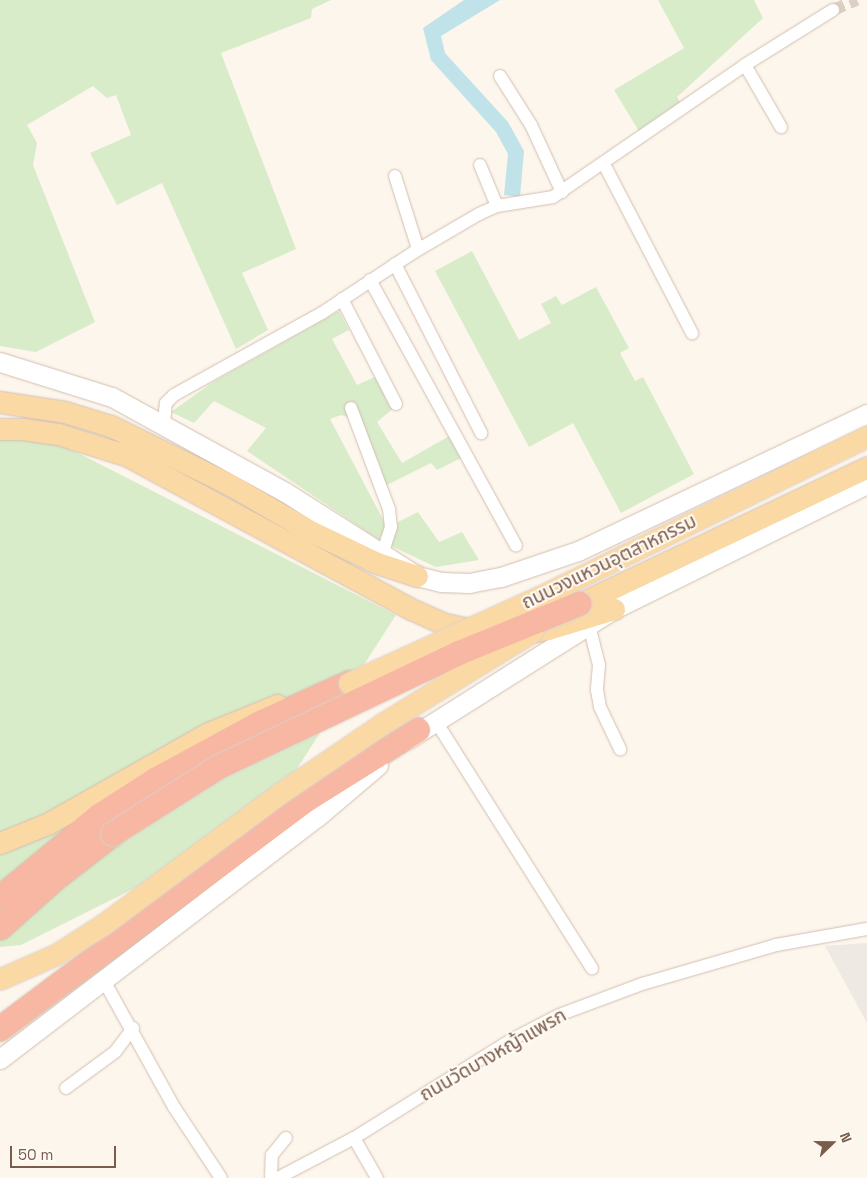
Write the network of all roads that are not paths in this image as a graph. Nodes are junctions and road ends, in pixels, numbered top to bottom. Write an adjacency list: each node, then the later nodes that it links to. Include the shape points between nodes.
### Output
1 (833, 10): 2 (street)
2 (745, 65): 4 (street); 5 (street)
3 (500, 76): 8 (street, via 531,125)
4 (781, 127)
5 (604, 164): 8 (street); 14 (street)
6 (480, 165): 9 (street)
7 (395, 176): 10 (street)
8 (562, 192): 9 (street, via 536,202)
9 (497, 206): 10 (street)
10 (418, 249): 11 (street)
11 (395, 264): 12 (street); 22 (street)
12 (370, 280): 13 (street); 26 (street)
13 (342, 299): 17 (street); 20 (street, via 174,395 166,403)
14 (692, 333)
15 (0, 362): 20 (street, via 112,397)
16 (0, 402): 28 (main road, via 66,412 111,426 227,483 308,530 377,563)
17 (396, 404)
18 (351, 408): 27 (street, via 389,509 391,527)
19 (867, 414): 28 (street, via 617,534 542,564 469,583 441,582)
20 (164, 424): 27 (street, via 285,492)
21 (0, 429): 30 (main road, via 22,428 58,434 128,456 403,605 445,624 475,631 524,634)
22 (481, 434)
23 (867, 436): 32 (main road, ถนนวงแหวนอุตสาหกรรม, bridge, via 539,597)
24 (867, 467): 29 (main road, ถนนวงแหวนอุตสาหกรรม)
25 (867, 484): 30 (street)
26 (516, 546)
27 (382, 554): 28 (street)
28 (417, 576)
29 (579, 604): 37 (highway, bridge, via 459,653 219,767 113,834 56,878); 40 (main road, ถนนวงแหวนอุตสาหกรรม, bridge, via 382,724 282,792 104,924 57,954)
30 (614, 609): 31 (street)
31 (589, 625): 33 (street); 34 (street, via 599,665 597,690 600,707)
32 (349, 683): 35 (main road, ถนนวงแหวนอุตสาหกรรม, via 246,716 206,734 49,823); 36 (highway, via 258,724 155,780 99,816)
33 (427, 725): 39 (street); 41 (street, via 318,817); 43 (highway, via 308,799)
34 (620, 749)
35 (0, 843)
36 (0, 898)
37 (0, 928)
38 (867, 929): 47 (street, ถนนวัดบางหญ้าแพรก, via 776,945 642,984 559,1015 512,1040)
39 (592, 968)
40 (0, 979)
41 (103, 979): 42 (street); 44 (street)
42 (132, 1028): 45 (street, via 115,1052); 48 (street, via 174,1107)
43 (0, 1030)
44 (0, 1058)
45 (66, 1088)
46 (286, 1138): 49 (street, via 272,1155)
47 (354, 1138): 50 (street, ถนนวัดบางหญ้าแพรก); 51 (street)
48 (221, 1178)
49 (271, 1178)
50 (278, 1178)
51 (378, 1178)

